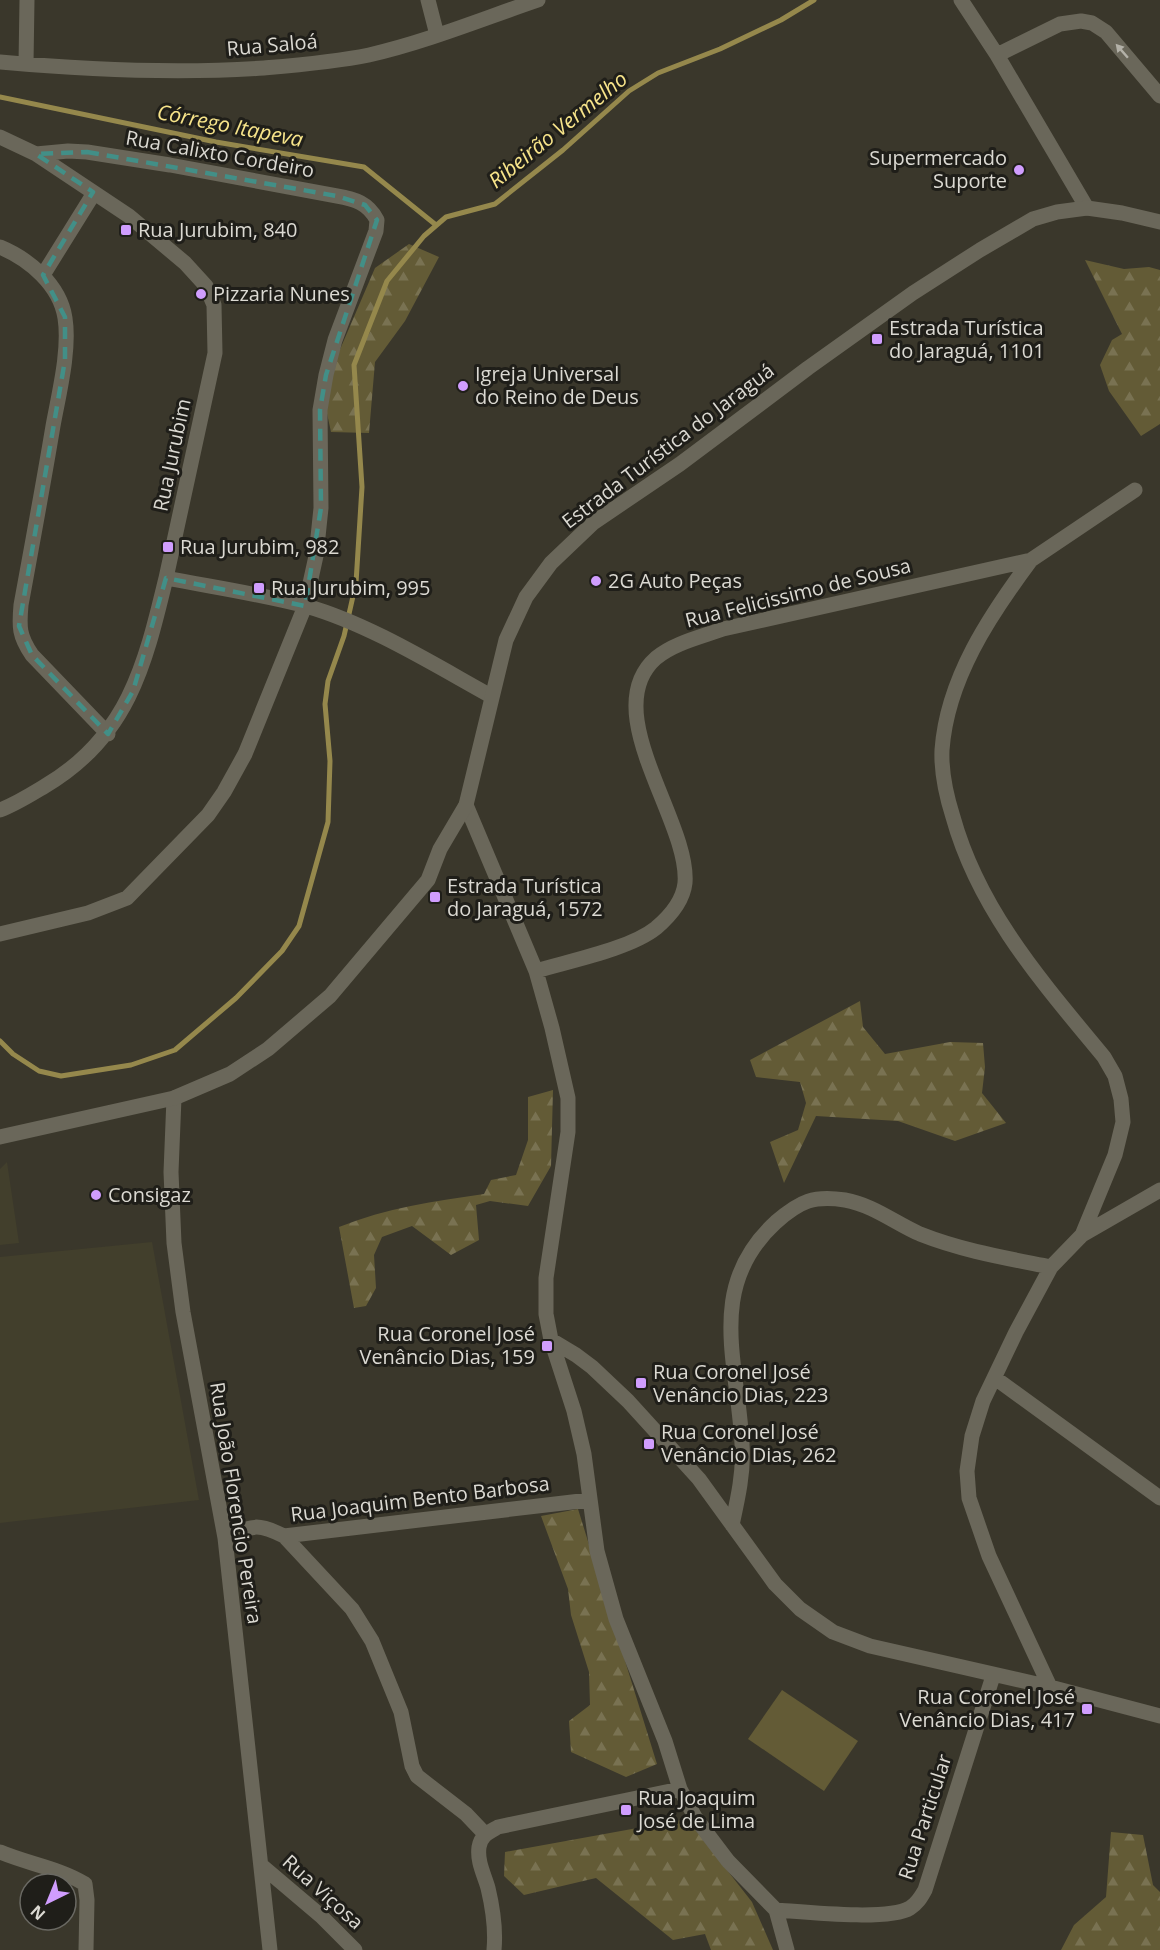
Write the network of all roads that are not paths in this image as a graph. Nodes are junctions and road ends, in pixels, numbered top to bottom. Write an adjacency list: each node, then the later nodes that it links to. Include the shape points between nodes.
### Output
1 (27, 0): 8 (street)
2 (428, 0): 5 (street)
3 (538, 0): 5 (street, Rua Saloá)
4 (961, 0): 6 (street)
5 (437, 35): 8 (street, Rua Saloá, via 368,55 305,65 170,71)
6 (997, 55): 9 (street, one-way to 6, via 1106,32 1092,23 1060,24); 13 (street)
7 (0, 62): 8 (street, Rua Saloá)
8 (26, 64)
9 (1160, 96)
10 (0, 137): 11 (street, Rua Jurubim)
11 (36, 154): 12 (street, Rua Jurubim); 20 (street, Rua Calixto Cordeiro, via 87,152 170,165 355,200 373,213 376,231 326,375 320,410 321,508)
12 (94, 193): 16 (street); 19 (street, Rua Jurubim, via 129,216 185,263 206,286 214,305 215,353)
13 (1087, 208): 14 (street, Estrada Turística do Jaraguá); 21 (street, Estrada Turística do Jaraguá, via 1033,219 980,250 593,523 551,563 526,597 506,640)
14 (1160, 222)
15 (0, 248): 16 (street, via 25,260)
16 (43, 275): 22 (street, via 66,318 65,360 19,626 32,655)
17 (1135, 490): 18 (street, Rua Felicissimo de Sousa)
18 (1031, 560): 26 (street, Rua Felicissimo de Sousa, via 723,629 678,645 656,658 638,691 637,723 684,861 685,885 671,913 635,940); 30 (street, via 996,606 967,660 951,704 942,750 944,787 959,839 981,889 1011,941 1115,1076 1123,1122 1115,1155)
19 (166, 578): 20 (street); 22 (street, Rua Jurubim, via 151,641 133,692)
20 (305, 606): 21 (street, via 361,627); 25 (street, via 245,753 208,814 126,898 88,913)
21 (491, 696): 23 (street, Estrada Turística do Jaraguá)
22 (108, 734): 24 (street, Rua Jurubim, via 60,777)
23 (466, 804): 26 (street); 27 (street, Estrada Turística do Jaraguá, via 423,888 330,996 268,1049 230,1074)
24 (0, 810)
25 (0, 934)
26 (536, 971): 32 (street, via 568,1098 568,1132 546,1278)
27 (174, 1098): 28 (street, Estrada Turística do Jaraguá); 38 (street, Rua João Florencio Pereira, via 174,1243)
28 (0, 1137)
29 (1160, 1190): 30 (street)
30 (1082, 1235): 31 (street)
31 (1051, 1267): 33 (street); 36 (street, via 963,1250 849,1201 823,1197 788,1212 766,1232 744,1263 734,1290 730,1325 742,1445)
32 (551, 1340): 35 (street, via 574,1411); 36 (street, via 576,1354 628,1401 699,1479)
33 (995, 1378): 34 (street); 40 (street, via 972,1436 967,1471 969,1498 989,1556)
34 (1160, 1498)
35 (589, 1500): 37 (street, Rua Joaquim Bento Barbosa); 42 (street, via 597,1551 616,1619)
36 (732, 1525): 39 (street, via 775,1584 833,1632 870,1646)
37 (284, 1536): 38 (street, Rua Joaquim Bento Barbosa, via 254,1526); 43 (street, via 352,1609 372,1641 401,1712 417,1776)
38 (225, 1538): 45 (street, Rua João Florencio Pereira)
39 (993, 1676): 40 (street); 46 (street, Rua Particular, via 925,1890 917,1902 895,1913)
40 (1050, 1687): 41 (street)
41 (1160, 1716)
42 (680, 1788): 43 (street, via 498,1827); 46 (street, via 709,1836)
43 (485, 1834): 50 (street, via 479,1846 479,1862 496,1932)
44 (0, 1852): 47 (street, via 85,1884)
45 (262, 1866): 48 (street, Rua João Florencio Pereira); 49 (street, Rua Viçosa)
46 (776, 1910): 51 (street)
47 (86, 1950)
48 (270, 1950)
49 (355, 1950)
50 (494, 1950)
51 (787, 1950)

